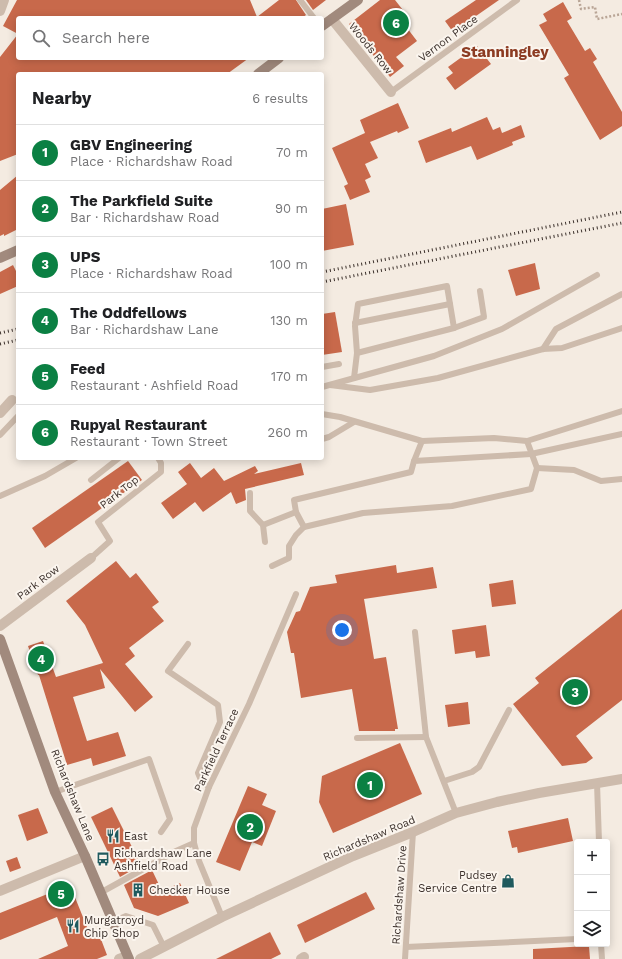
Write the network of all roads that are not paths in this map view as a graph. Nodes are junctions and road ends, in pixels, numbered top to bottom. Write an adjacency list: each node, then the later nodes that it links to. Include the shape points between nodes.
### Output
1 (4, 0): 5 (street)
2 (300, 0): 6 (lane)
3 (358, 0): 7 (main road)
4 (517, 0): 11 (lane, Vernon Place)
5 (0, 11)
6 (312, 16)
7 (332, 20): 8 (main road); 11 (street, Woods Row)
8 (324, 25)
9 (276, 60): 10 (main road)
10 (261, 72)
11 (391, 92)
12 (16, 251): 13 (main road)
13 (0, 258)
14 (597, 275): 25 (lane, via 502,329 434,356)
15 (480, 291): 19 (lane, via 484,317)
16 (622, 294): 21 (lane, via 556,329)
17 (450, 304): 18 (lane); 18 (lane, via 447,286 358,304); 19 (lane)
18 (355, 323): 22 (lane)
19 (454, 328): 22 (lane)
20 (622, 328): 21 (lane, via 562,348)
21 (543, 349): 26 (lane, via 438,378 370,390)
22 (357, 353): 25 (lane)
23 (339, 364): 24 (lane)
24 (324, 367)
25 (354, 378): 26 (lane)
26 (330, 385): 27 (lane)
27 (324, 386)
28 (12, 400): 30 (street)
29 (622, 411): 38 (lane)
30 (0, 413)
31 (324, 414): 33 (lane)
32 (16, 418): 35 (lane)
33 (354, 422): 36 (lane); 37 (lane)
34 (622, 434): 39 (lane)
35 (0, 435)
36 (324, 438)
37 (422, 441): 38 (lane, via 494,438); 43 (lane)
38 (527, 441): 39 (lane)
39 (531, 454): 43 (lane); 44 (lane)
40 (70, 460): 48 (lane, via 45,476)
41 (116, 460): 45 (lane)
42 (159, 460): 53 (lane, Park Top, via 161,472 98,522 110,541)
43 (414, 461): 49 (lane, via 411,472 294,500)
44 (537, 468): 46 (lane, via 574,470 601,481); 51 (lane, via 531,489 452,506 362,514)
45 (91, 480)
46 (622, 480)
47 (250, 493): 50 (lane, via 250,511)
48 (0, 496)
49 (296, 512): 50 (lane); 51 (lane)
50 (263, 525): 52 (lane)
51 (304, 527): 54 (lane, via 288,546 288,558)
52 (265, 542)
53 (90, 558): 56 (street, Park Row)
54 (272, 566)
55 (296, 594): 66 (lane, Parkfield Terrace, via 249,704)
56 (0, 626)
57 (415, 632): 61 (lane)
58 (1, 644): 67 (main road, Richardshaw Lane)
59 (188, 644): 66 (lane, via 168,672 218,705 220,722 198,773)
60 (509, 710): 64 (lane, via 479,767)
61 (426, 737): 62 (lane); 64 (lane)
62 (356, 738)
63 (622, 779): 65 (street, Richardshaw Road)
64 (444, 782): 68 (lane)
65 (597, 783): 68 (street, Richardshaw Road, via 539,793); 71 (lane)
66 (209, 787): 72 (lane, Parkfield Terrace, via 194,828)
67 (55, 792): 69 (lane, via 149,759 170,819); 73 (main road, Richardshaw Lane)
68 (456, 813): 70 (street, Richardshaw Road)
69 (161, 832)
70 (413, 832): 76 (street, Richardshaw Road, via 353,856); 80 (lane, Richardshaw Drive)
71 (599, 839)
72 (194, 843): 75 (lane, via 176,850); 76 (lane, Parkfield Terrace)
73 (85, 856): 74 (street); 75 (main road, Richardshaw Lane)
74 (0, 890)
75 (100, 893): 77 (main road, Richardshaw Lane)
76 (222, 917): 79 (street, Richardshaw Road)
77 (112, 922): 79 (lane, via 126,916 153,925); 82 (main road, Richardshaw Lane)
78 (574, 939): 80 (lane)
79 (164, 946): 83 (street, Richardshaw Road)
80 (406, 947): 84 (lane, Richardshaw Drive)
81 (601, 947): 85 (lane)
82 (125, 958)
83 (140, 959)
84 (405, 959)
85 (602, 959)

